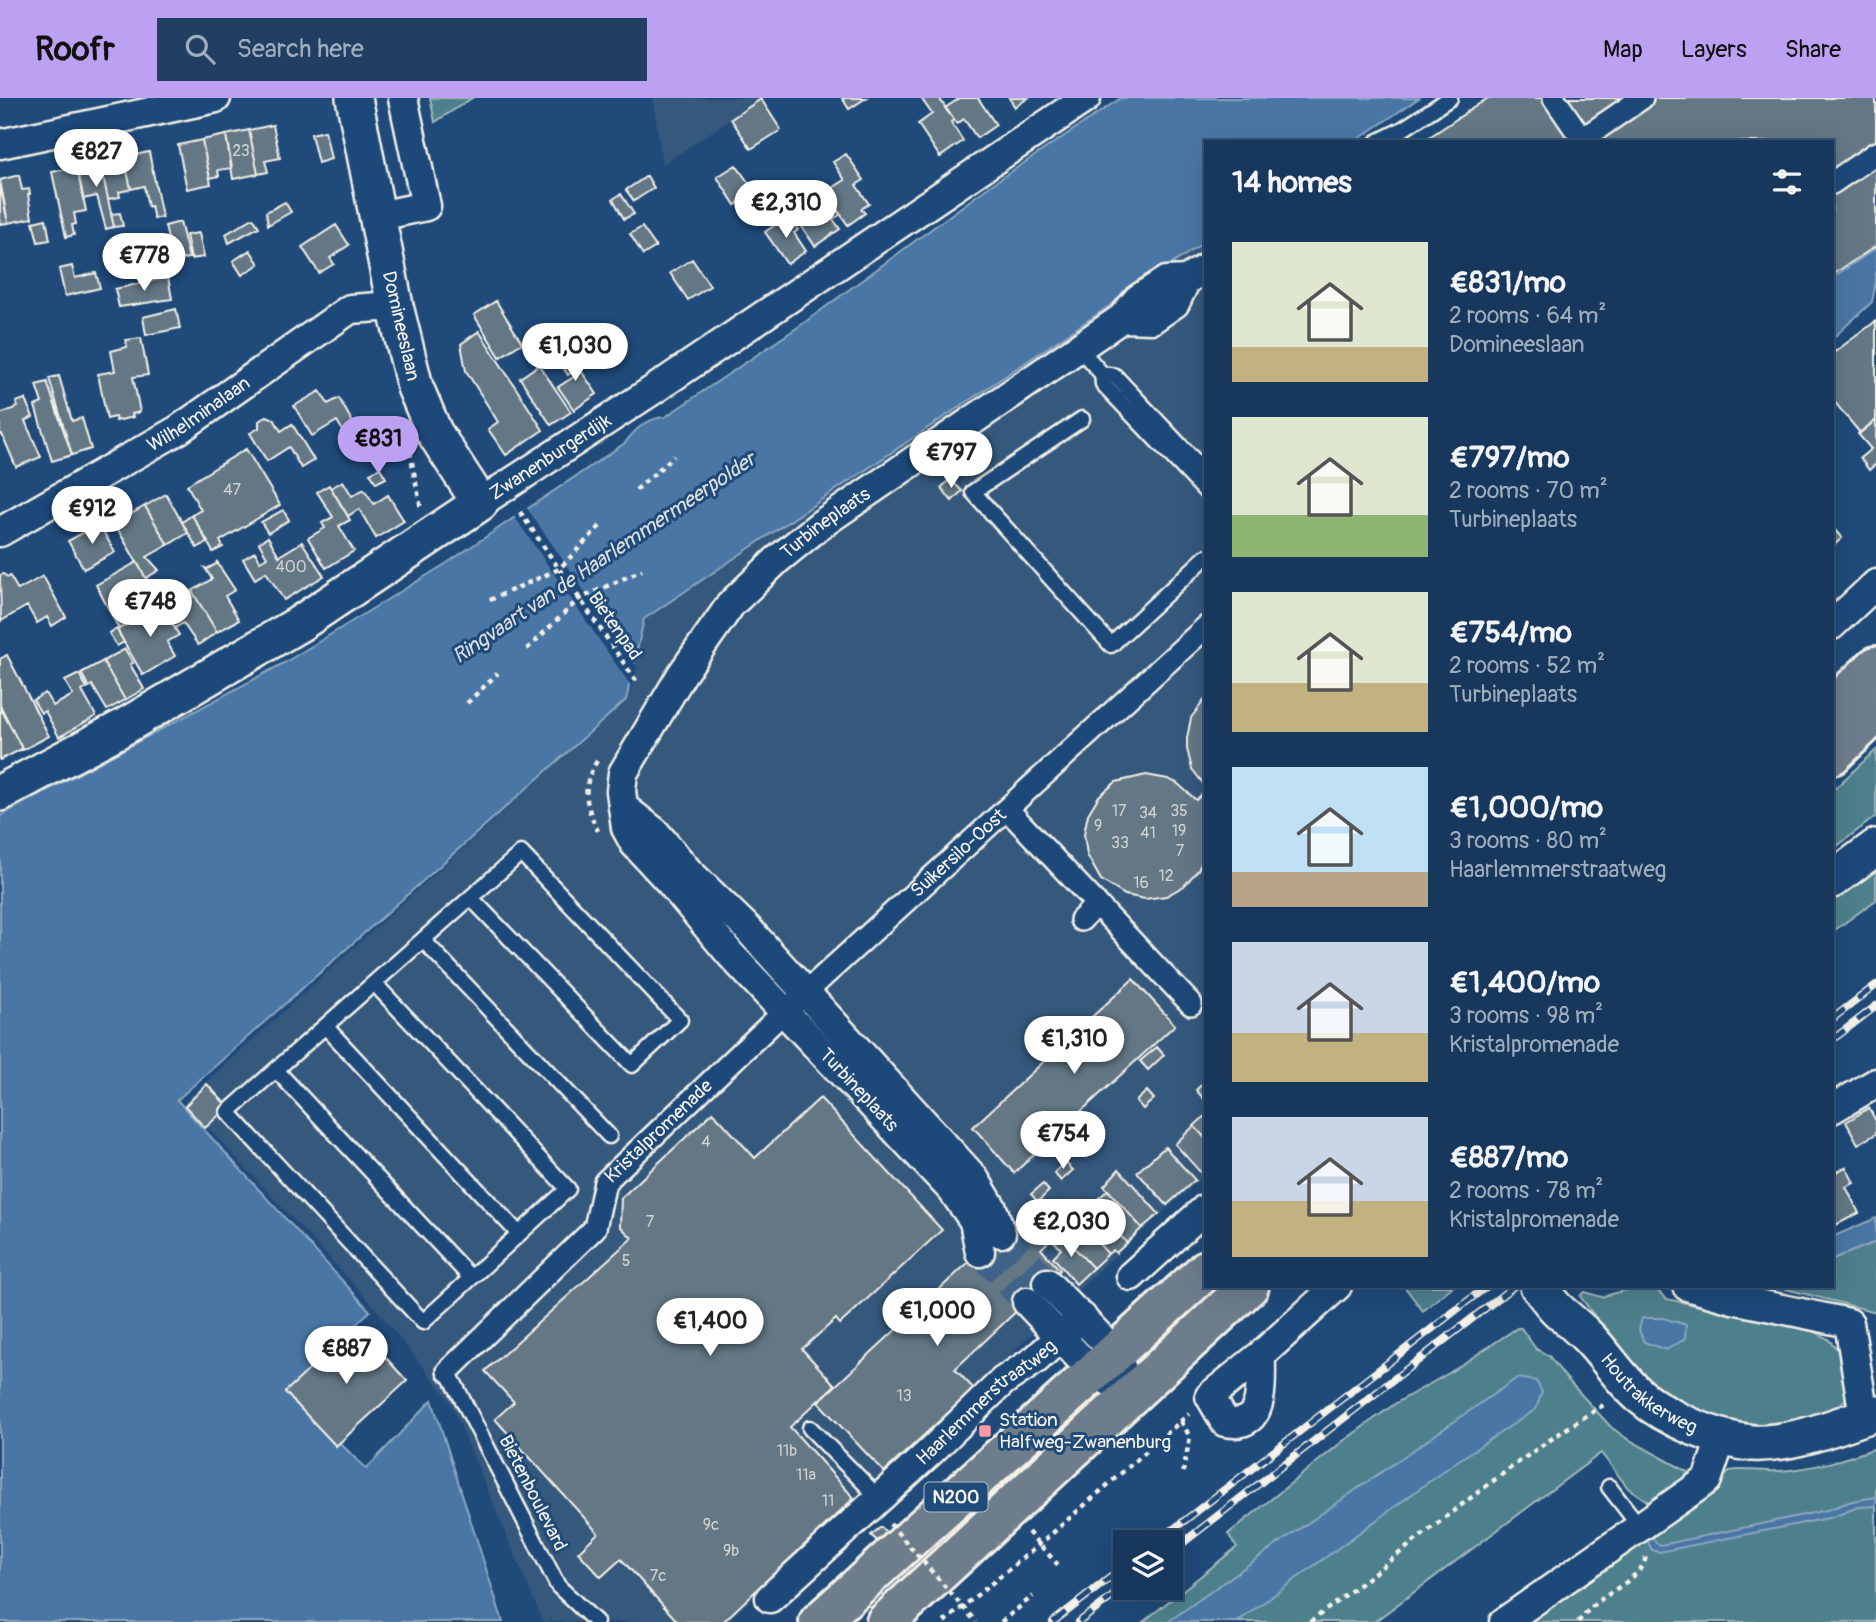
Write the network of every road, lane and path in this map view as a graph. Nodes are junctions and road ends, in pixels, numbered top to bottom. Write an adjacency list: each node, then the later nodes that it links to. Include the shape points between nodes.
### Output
1 (216, 98): 12 (street)
2 (354, 98): 15 (street, Domineeslaan)
3 (403, 98): 15 (street, via 426,206)
4 (1086, 98): 26 (street, Zwanenburgerdijk)
5 (1450, 98): 8 (lane)
6 (1554, 98): 11 (street)
7 (1642, 98): 11 (street)
8 (1403, 129): 9 (lane); 10 (lane)
9 (1381, 140)
10 (1394, 140)
11 (1580, 140)
12 (0, 144)
13 (1876, 153): 14 (street)
14 (1834, 182)
15 (379, 216): 17 (street, Domineeslaan)
16 (1196, 274): 18 (street, Turbineplaats, via 1175,303 1152,319 1122,318)
17 (395, 306): 26 (street, Domineeslaan, via 415,387 434,432); 29 (street, Wilhelminalaan, via 350,309 178,430)
18 (1079, 348): 19 (lane); 57 (street, Turbineplaats, via 820,525 778,560 732,604 682,674 623,772 623,807 655,832 747,928)
19 (1102, 374): 23 (lane, via 1115,376); 25 (lane, via 1103,384)
20 (1082, 419): 31 (lane, via 973,492 1111,645)
21 (409, 451): 30 (path)
22 (674, 456): 24 (path)
23 (1204, 471)
24 (636, 490)
25 (1204, 490)
26 (480, 503): 30 (street, Zwanenburgerdijk)
27 (520, 512): 32 (path, Bietenpad, bridge)
28 (602, 524): 32 (path)
29 (0, 532)
30 (428, 537): 47 (street, Zwanenburgerdijk, via 299,624)
31 (1204, 559)
32 (559, 569): 35 (path, Bietenpad, bridge); 36 (path)
33 (642, 570): 35 (path)
34 (1876, 584): 37 (street)
35 (579, 599): 39 (path); 42 (path, Bietenpad, bridge)
36 (490, 600)
37 (1834, 623)
38 (1204, 629): 48 (street, Suikersilo-Oost)
39 (527, 649)
40 (1876, 666): 44 (main road)
41 (498, 673): 43 (path)
42 (639, 685)
43 (467, 703)
44 (1834, 706)
45 (1876, 713): 46 (main road)
46 (1834, 753)
47 (0, 793)
48 (1007, 808): 52 (street); 57 (street, Suikersilo-Oost)
49 (1876, 847): 50 (street)
50 (1834, 878)
51 (471, 898): 51 (lane, via 521,853 680,1020 632,1065); 54 (lane)
52 (1097, 904): 53 (street); 56 (street)
53 (1081, 920)
54 (423, 940): 55 (lane); 62 (lane)
55 (374, 983): 58 (lane); 64 (lane, via 568,1189)
56 (1191, 1004)
57 (787, 1009): 65 (street, Turbineplaats, via 953,1191); 81 (street, Kristalpromenade, via 605,1182 596,1228)
58 (325, 1026): 59 (lane); 64 (lane)
59 (276, 1070): 68 (lane); 68 (lane, via 228,1112 423,1322)
60 (1876, 1083): 61 (street)
61 (1834, 1108)
62 (609, 1136)
63 (1204, 1210): 67 (street)
64 (519, 1234): 68 (lane)
65 (990, 1243)
66 (1204, 1272): 80 (main road, N200)
67 (1131, 1276)
68 (471, 1278)
69 (1047, 1283): 76 (street)
70 (1247, 1288): 83 (main road, N200)
71 (1335, 1288): 79 (street)
72 (1540, 1288): 78 (street, Houtrakkerweg)
73 (1564, 1288): 78 (street, Houtrakkerweg)
74 (1694, 1288): 85 (street, via 1849,1323)
75 (1027, 1302): 77 (street)
76 (1082, 1317): 77 (street, Haarlemmerstraatweg); 80 (street)
77 (1060, 1336): 80 (street); 91 (street, Haarlemmerstraatweg, via 1003,1381)
78 (1587, 1336): 82 (street, Houtrakkerweg)
79 (1261, 1355): 84 (street); 84 (street, via 1260,1400 1249,1420 1225,1422)
80 (1104, 1362): 83 (street); 99 (main road, N200)
81 (448, 1371): 98 (lane, Bietenboulevard, via 558,1586)
82 (1628, 1384): 88 (street, Houtrakkerweg, via 1657,1409); 104 (path)
83 (1132, 1395): 100 (main road, N200)
84 (1210, 1396): 86 (path)
85 (1870, 1414): 88 (street, Houtrakkerweg, via 1790,1440 1751,1443)
86 (1181, 1421): 89 (path, via 1190,1437); 94 (path)
87 (810, 1428): 91 (lane)
88 (1722, 1436): 93 (street, Houtrakkerweg, via 1707,1480)
89 (1182, 1472)
90 (1609, 1487): 93 (lane)
91 (879, 1498): 97 (street, Haarlemmerstraatweg)
92 (890, 1524): 102 (path, bridge)
93 (1640, 1527): 105 (street, Houtrakkerweg); 106 (path, via 1644,1564)
94 (1040, 1544): 95 (path); 101 (path)
95 (1060, 1567)
96 (1033, 1596): 103 (path)
97 (770, 1598)
98 (596, 1622)
99 (819, 1622)
100 (886, 1622)
101 (944, 1622)
102 (976, 1622)
103 (1001, 1622)
104 (1310, 1622)
105 (1504, 1622)
106 (1578, 1622)

